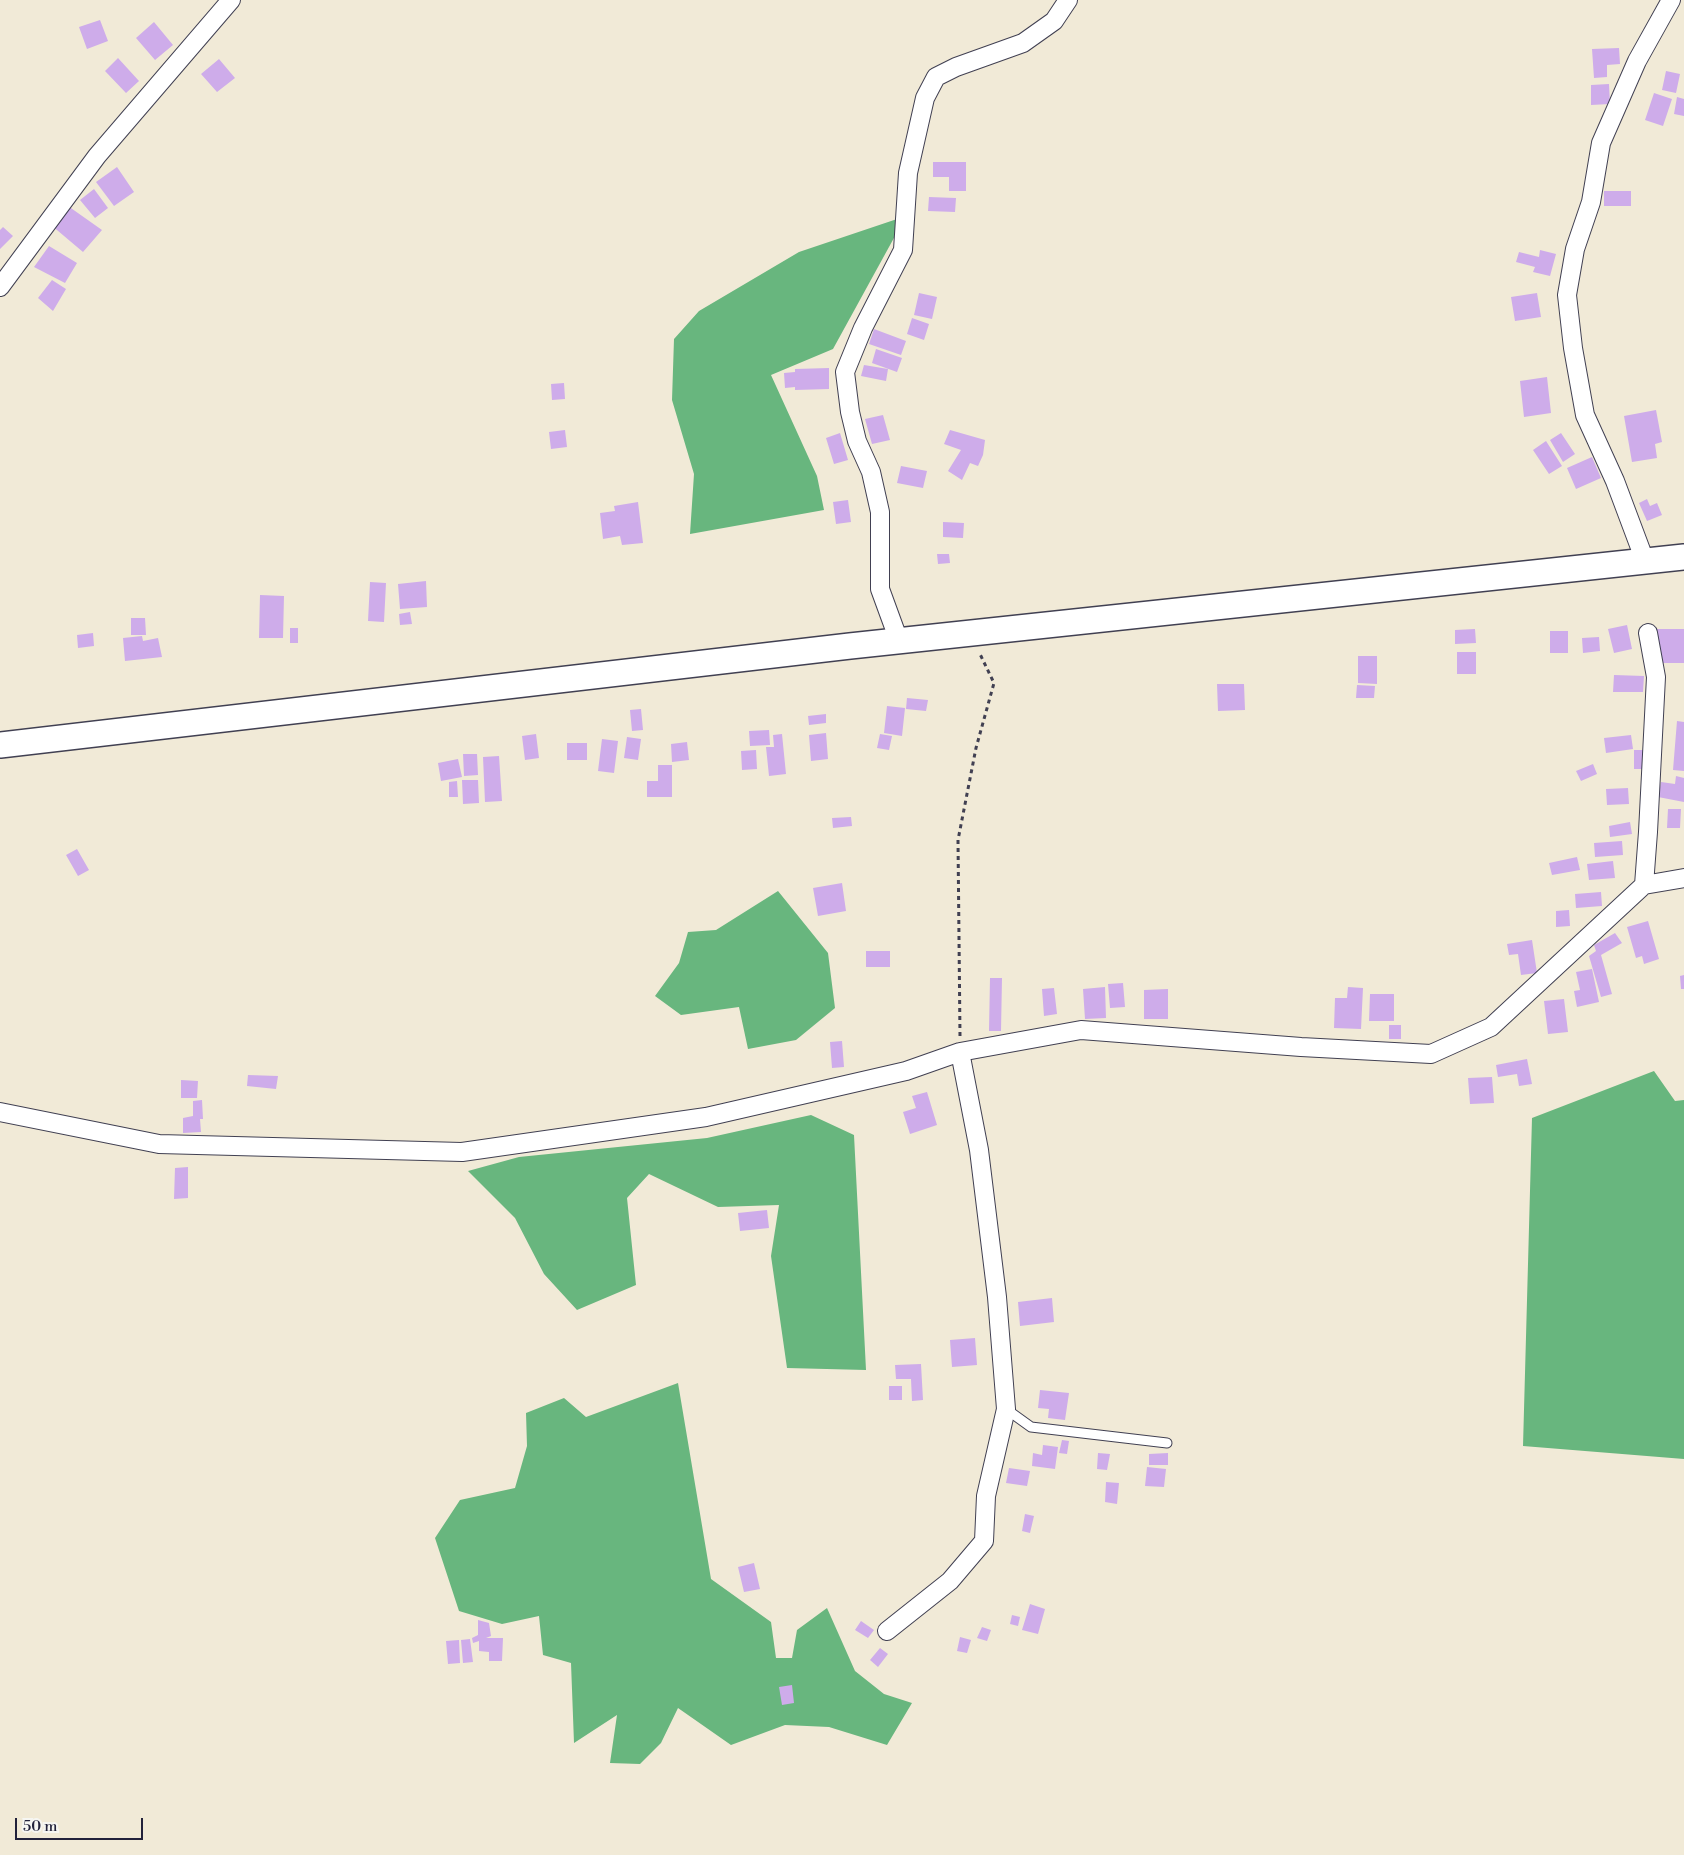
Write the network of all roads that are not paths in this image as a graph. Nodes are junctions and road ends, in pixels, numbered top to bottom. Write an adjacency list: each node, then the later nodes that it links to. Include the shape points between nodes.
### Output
1 (231, 0): 4 (street, via 97,156)
2 (1068, 0): 8 (street, via 1054,21 1023,43 936,77 924,98 908,173 903,250 863,328 845,372 857,441 871,472 880,512 880,589)
3 (1671, 0): 6 (street, via 1637,61 1600,143 1591,202 1575,249 1566,295 1586,415 1615,481)
4 (0, 287)
5 (1684, 557): 6 (main road)
6 (1644, 561): 8 (main road)
7 (1648, 633): 11 (street, via 1656,677)
8 (898, 641): 9 (main road)
9 (0, 745)
10 (1684, 878): 11 (street)
11 (1644, 885): 12 (street, via 1491,1027 1431,1054 1081,1030)
12 (960, 1052): 13 (street, via 906,1071 706,1117 462,1152 160,1144); 14 (street, via 979,1150 997,1297)
13 (0, 1112)
14 (1006, 1409): 15 (lane, via 1031,1427); 16 (street, via 986,1496 984,1541 950,1581)
15 (1167, 1443)
16 (887, 1632)

